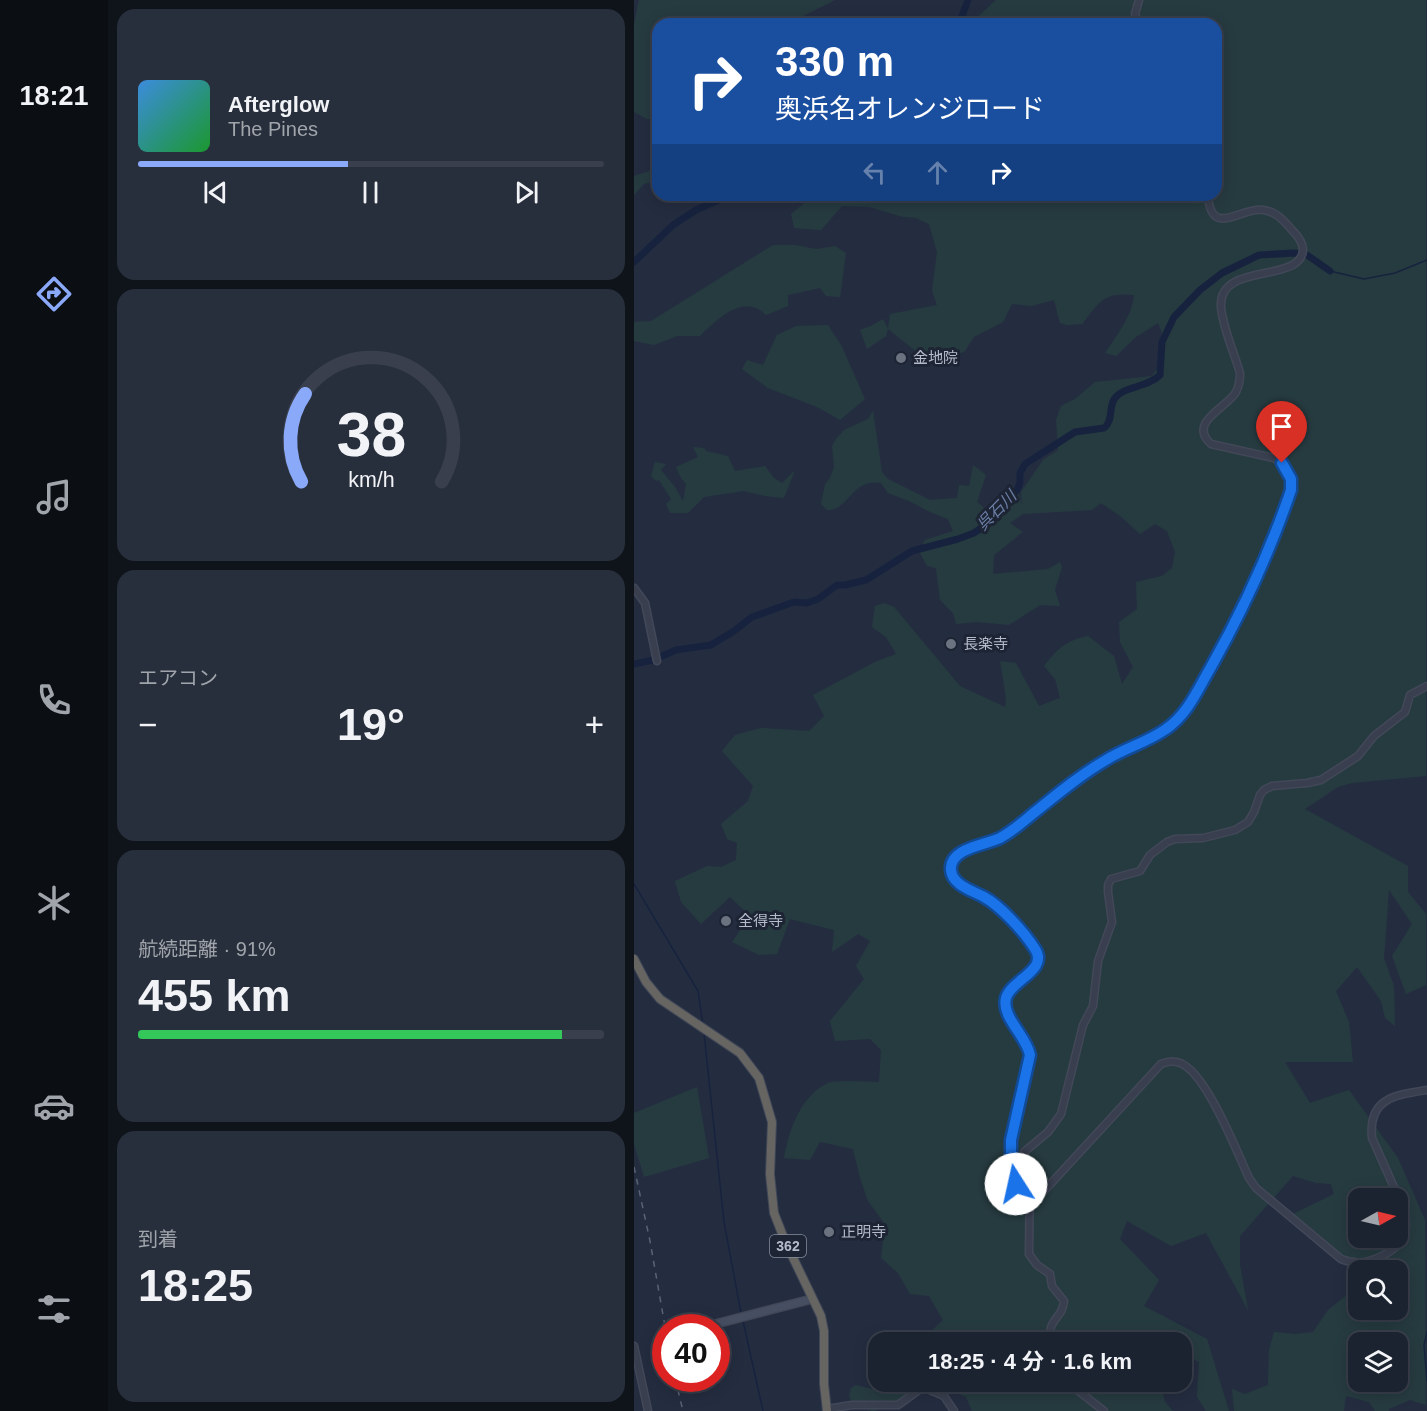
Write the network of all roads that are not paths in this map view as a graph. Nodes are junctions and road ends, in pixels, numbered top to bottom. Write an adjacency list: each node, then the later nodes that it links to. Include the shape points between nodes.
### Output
1 (1140, 0): 2 (street)
2 (1136, 18)
3 (1208, 201): 9 (street, via 1208,206 1222,219 1261,209 1277,215 1301,242 1303,250 1297,262 1239,279 1223,294 1221,306 1240,382 1236,393 1204,426 1204,435 1211,444 1282,463 1291,479 1291,490 1254,585 1192,700 1177,720 1090,770 999,838 959,854 952,861 953,878 988,899 1004,914 1029,940 1039,959 1035,968 1013,986 1005,1003 1030,1055 1011,1147 1016,1184)
4 (634, 588): 5 (street, via 645,603)
5 (656, 658)
6 (1426, 686): 9 (street, via 1410,695 1405,712 1336,771 1321,780 1272,786 1260,795 1248,822 1235,830 1203,838 1175,838 1150,855 1140,871 1111,879 1108,892 1112,922 1098,961 1093,1006 1083,1025 1061,1114 1048,1132 1024,1152 1030,1172)
7 (634, 959): 10 (highway, 362, via 660,999 740,1053 759,1078 772,1122 770,1174 774,1213)
8 (1426, 1090): 9 (street, via 1389,1098 1373,1115 1372,1138 1406,1213 1402,1241 1375,1260 1351,1263 1341,1259 1256,1188 1201,1083 1187,1067 1172,1061 1161,1064 1044,1191)
9 (1029, 1194): 12 (street, via 1029,1254 1050,1274 1052,1286 1064,1301)
10 (812, 1299): 11 (main road); 15 (highway, 362, via 824,1330)
11 (730, 1321)
12 (1050, 1332)
13 (634, 1346): 16 (street)
14 (1080, 1392): 18 (street)
15 (827, 1410): 17 (street, via 852,1405 898,1405 923,1387 944,1396)
16 (648, 1411)
17 (954, 1411)
18 (1105, 1411)

